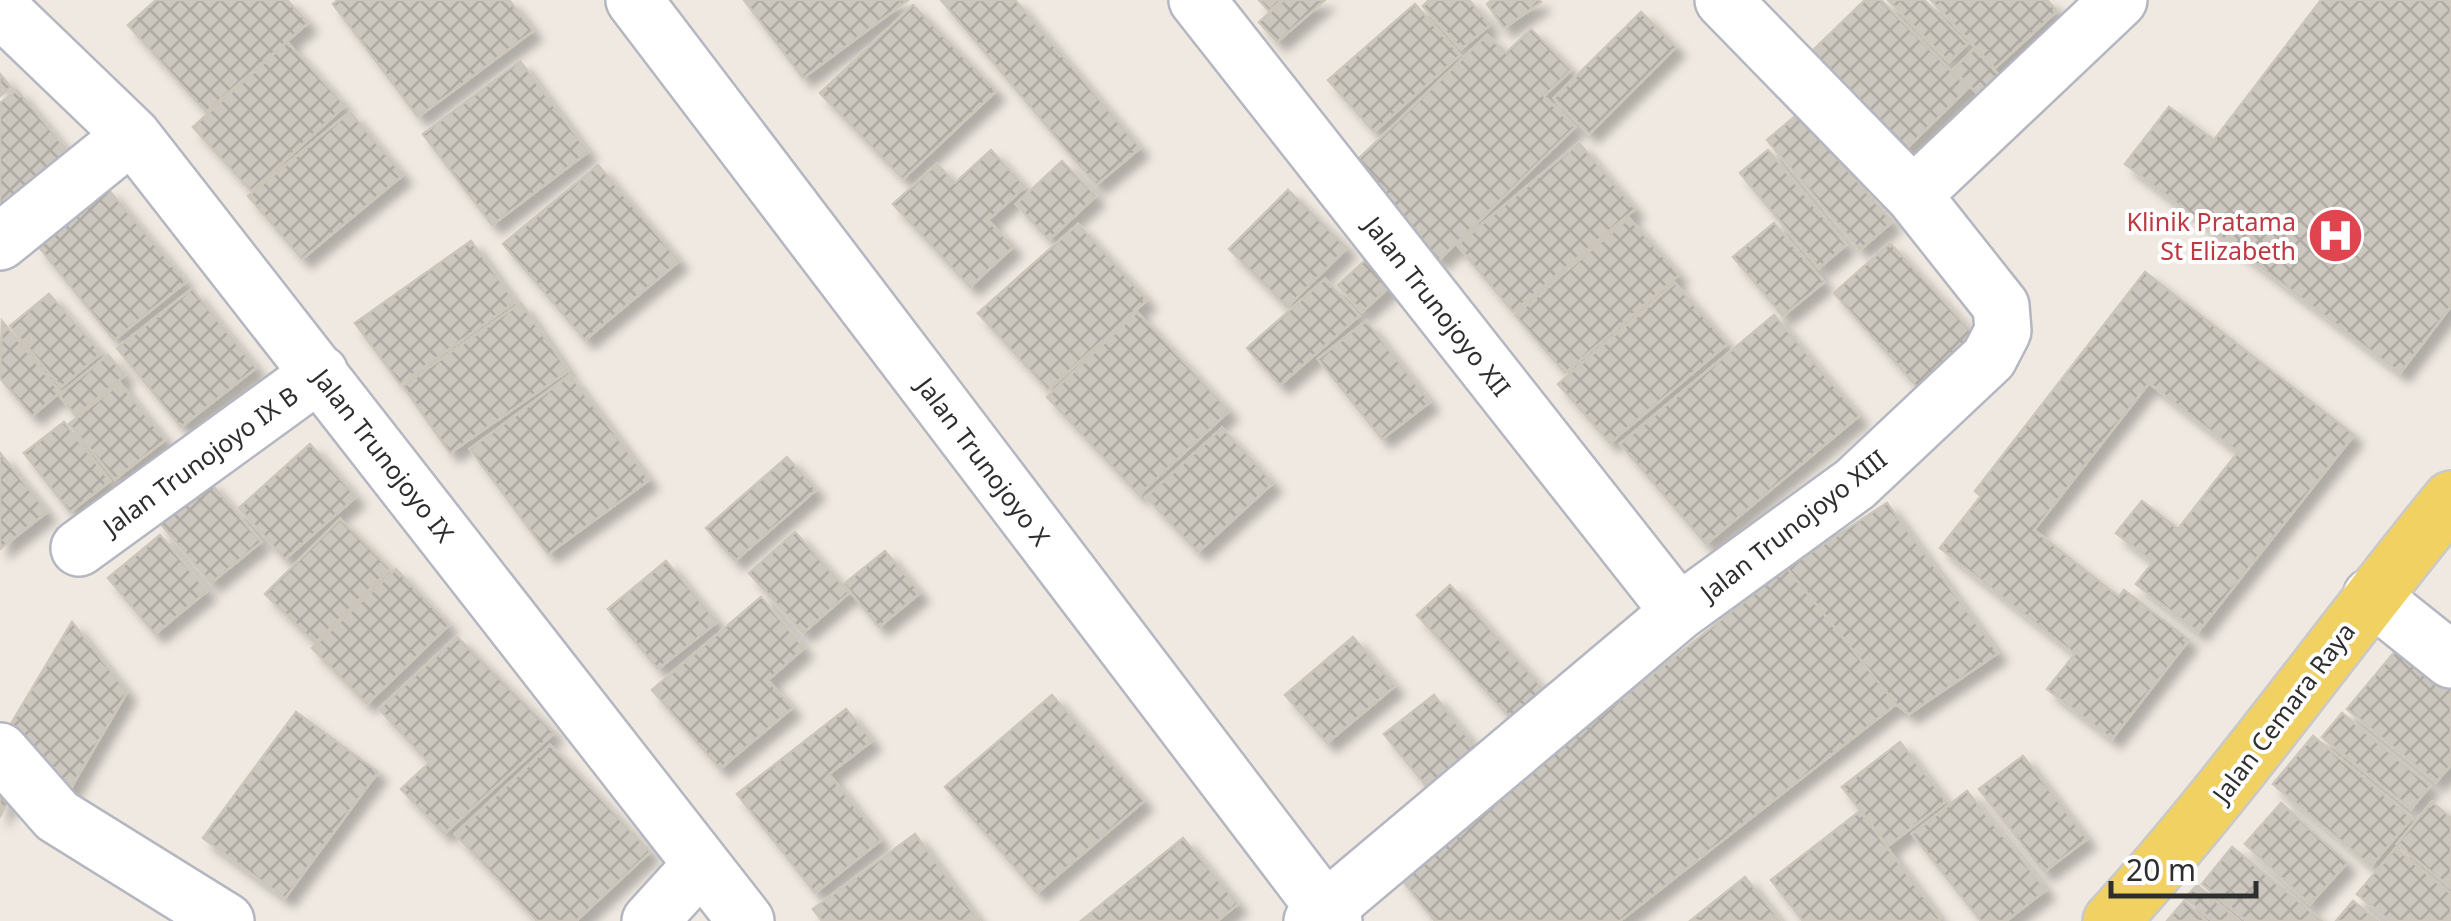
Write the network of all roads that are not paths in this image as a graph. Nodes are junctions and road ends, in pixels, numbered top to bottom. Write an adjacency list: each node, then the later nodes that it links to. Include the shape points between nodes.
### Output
1 (634, 0): 17 (street, Jalan Trunojoyo X)
2 (1197, 0): 13 (street, Jalan Trunojoyo XII)
3 (2120, 0): 7 (street)
4 (1730, 3): 7 (street, Jalan Trunojoyo XIII)
5 (0, 8): 6 (street, Jalan Trunojoyo IX)
6 (132, 135): 8 (street); 9 (street, Jalan Trunojoyo IX)
7 (1913, 196): 13 (street, Jalan Trunojoyo XIII, via 2001,306 2003,331 1990,358 1855,484)
8 (0, 242)
9 (320, 373): 11 (street, Jalan Trunojoyo IX B); 16 (street, Jalan Trunojoyo IX)
10 (2451, 500): 12 (main road, Jalan Cemara Raya)
11 (79, 548)
12 (2371, 596): 14 (street); 21 (main road, Jalan Cemara Raya, via 2188,836)
13 (1679, 612): 17 (street, Jalan Trunojoyo XIII)
14 (2451, 660)
15 (0, 751): 18 (street, via 57,816)
16 (700, 866): 19 (street); 20 (street, Jalan Trunojoyo IX)
17 (1324, 918)
18 (226, 921)
19 (650, 921)
20 (746, 921)
21 (2111, 921)

